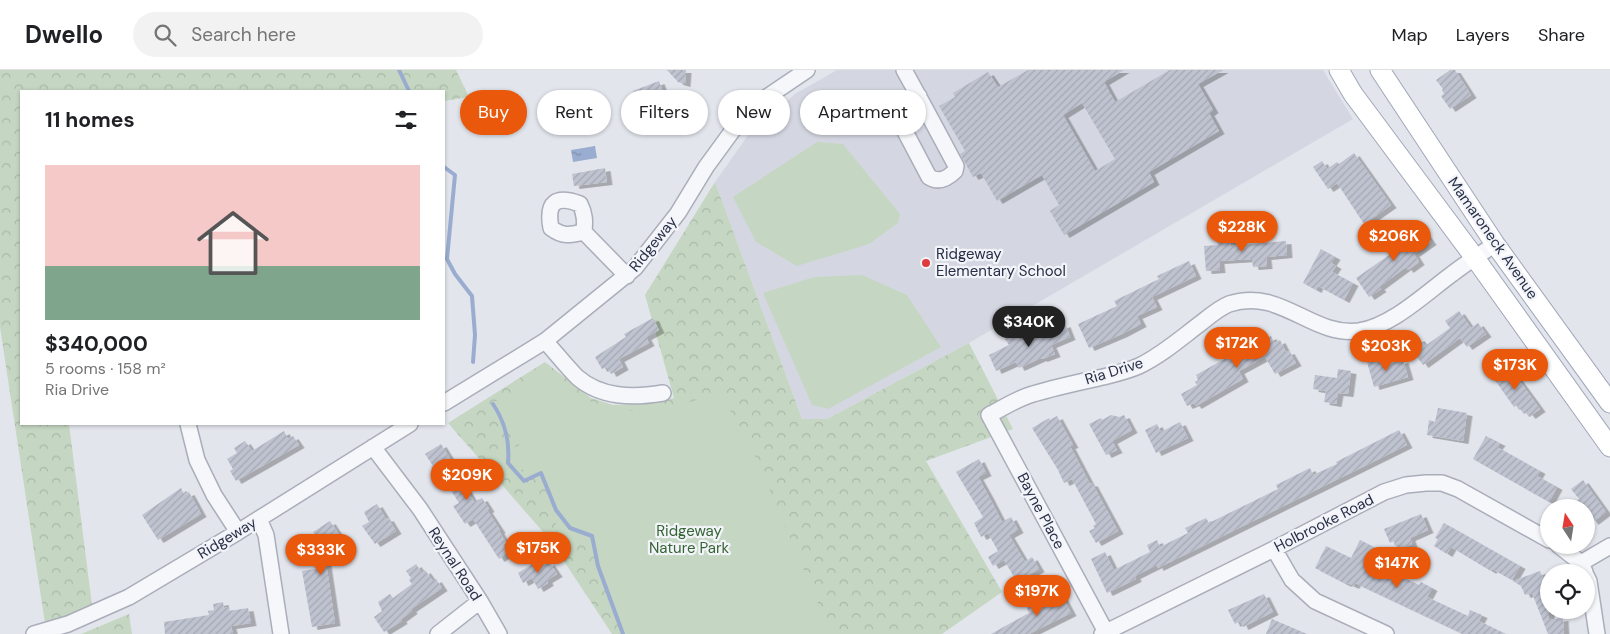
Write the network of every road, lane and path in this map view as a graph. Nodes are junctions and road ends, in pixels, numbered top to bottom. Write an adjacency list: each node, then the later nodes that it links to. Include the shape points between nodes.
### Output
1 (807, 70): 10 (street, Ridgeway, via 768,97 732,130 678,214)
2 (904, 70): 5 (street)
3 (1339, 70): 9 (main road, Mamaroneck Avenue, via 1353,94)
4 (1380, 70): 8 (main road, Mamaroneck Avenue)
5 (916, 90)
6 (919, 96): 6 (street, via 956,166 956,171 944,179 936,181 929,177 899,120 902,107)
7 (584, 232): 10 (street)
8 (1495, 244): 9 (street, Ria Drive); 14 (main road, Mamaroneck Avenue)
9 (1475, 258): 15 (street, Ria Drive, via 1381,325 1358,331 1334,329 1269,302 1229,304 1138,367 1032,394); 19 (main road, Mamaroneck Avenue)
10 (627, 276): 11 (street, Ridgeway)
11 (545, 342): 12 (street, via 577,377 596,390 642,396); 13 (street, Ridgeway)
12 (663, 392)
13 (445, 402)
14 (1610, 403)
15 (989, 415): 30 (street, Bayne Place)
16 (188, 425): 21 (street, via 198,460 214,495)
17 (408, 425): 18 (street, Ridgeway)
18 (373, 447): 20 (street, Ridgeway); 28 (street, Reynal Road, via 420,509)
19 (1610, 447)
20 (258, 519): 21 (street, Ridgeway); 32 (street, via 266,534)
21 (238, 532): 31 (street, Ridgeway, via 129,597 68,624)
22 (1540, 535): 24 (street, Holbrooke Road, via 1458,489 1426,482 1384,492)
23 (1610, 546): 27 (street)
24 (1274, 549): 30 (street, Holbrooke Road); 35 (street, via 1292,580 1315,601)
25 (1567, 554): 26 (street)
26 (1578, 564)
27 (1590, 564)
28 (480, 601): 33 (street); 34 (street, Reynal Road)
29 (1595, 619): 36 (street)
30 (1105, 633)
31 (34, 634)
32 (281, 634)
33 (438, 634)
34 (499, 634)
35 (1386, 634)
36 (1597, 634)

